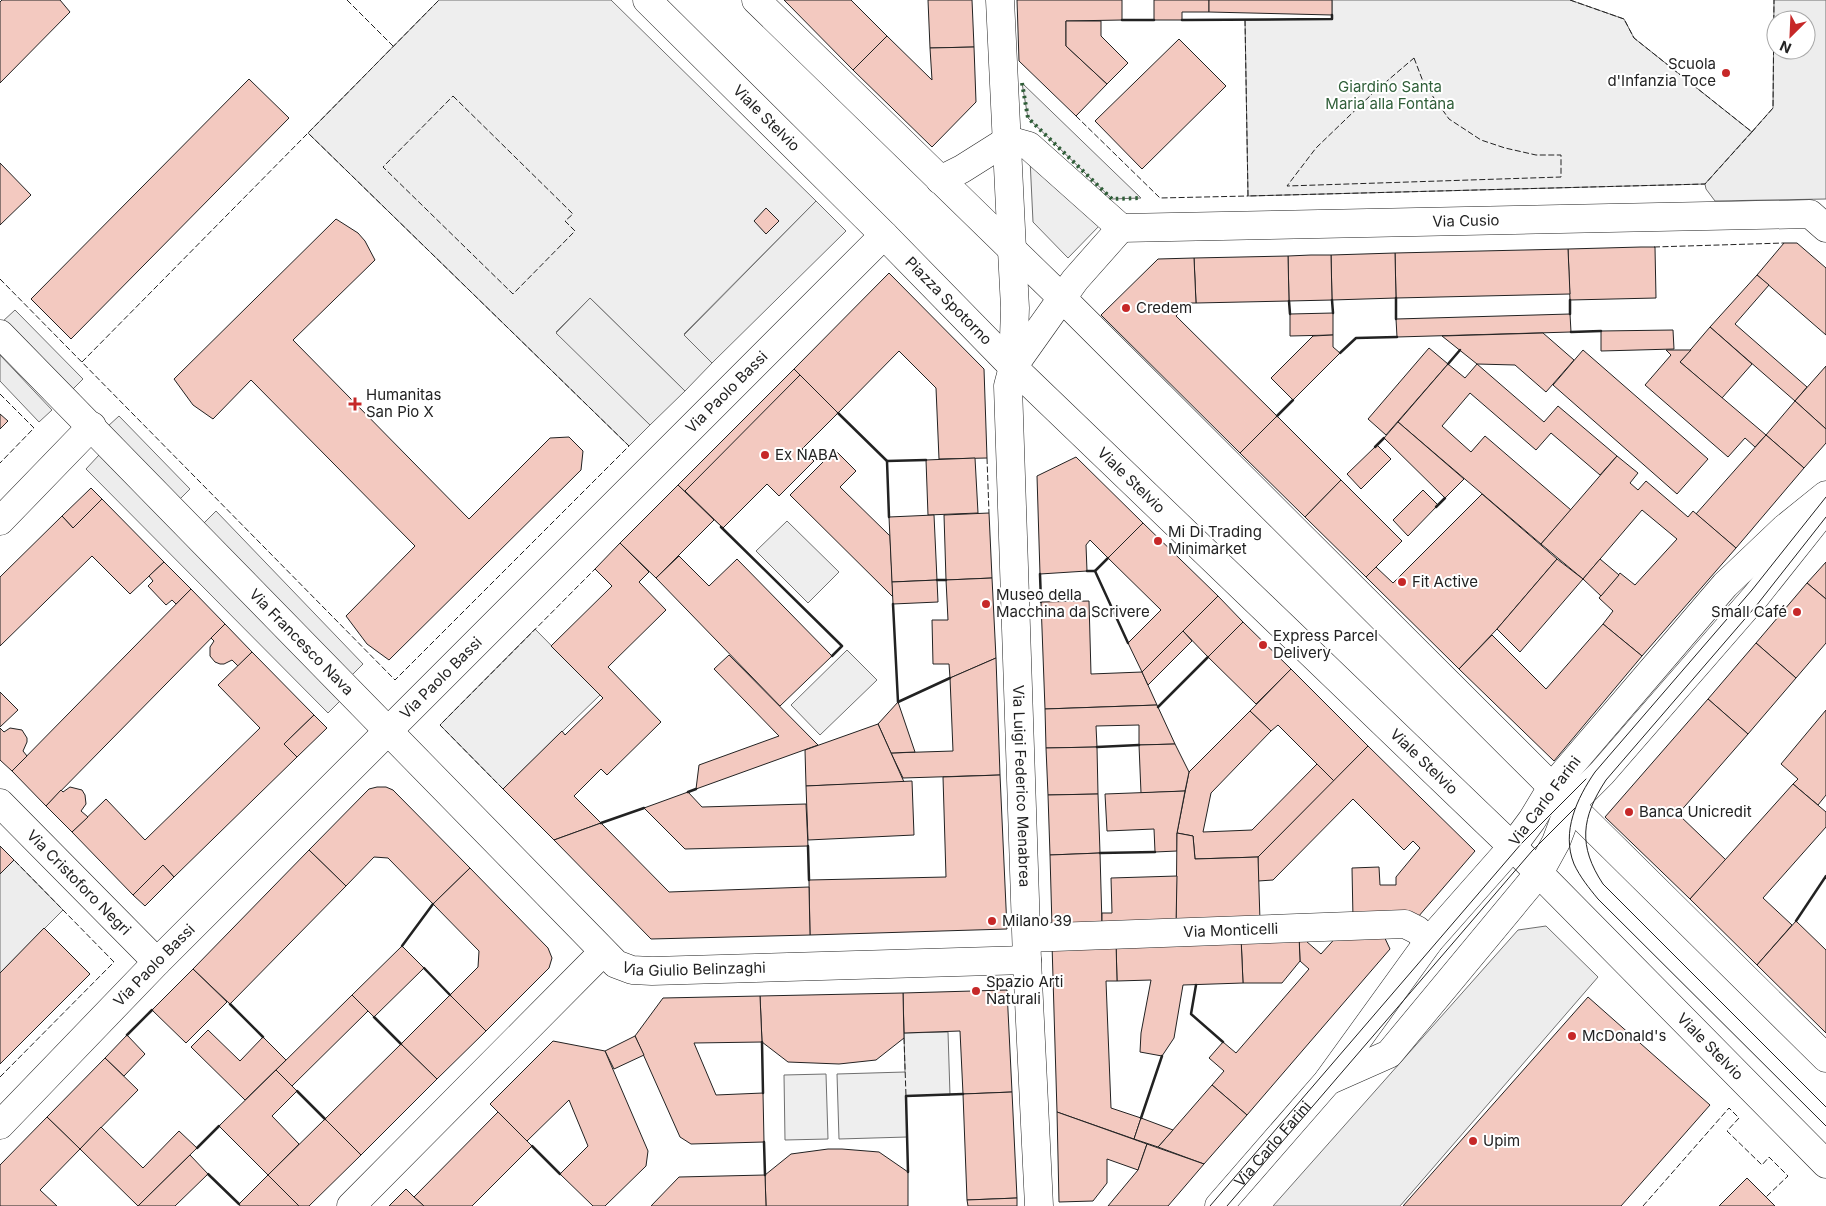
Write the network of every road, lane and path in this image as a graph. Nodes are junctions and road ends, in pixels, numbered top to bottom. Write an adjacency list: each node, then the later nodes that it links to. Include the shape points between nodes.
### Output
1 (647, 0): 8 (street, Viale Stelvio)
2 (756, 0): 5 (street)
3 (1000, 0): 4 (street, Piazza Spotorno)
4 (1008, 140): 5 (street); 7 (street, via 1028,146); 9 (street, Piazza Spotorno)
5 (940, 180): 9 (street)
6 (1818, 221): 7 (street, Via Cusio)
7 (1121, 228): 10 (street)
8 (884, 235): 12 (street, Piazza Spotorno); 17 (street, Via Paolo Bassi)
9 (1012, 250): 10 (street); 12 (street, Piazza Spotorno, via 1015,308)
10 (1062, 298): 12 (street); 18 (street)
11 (0, 334): 13 (street, Via Francesco Nava)
12 (1012, 367): 20 (street, Viale Stelvio); 23 (street, Via Luigi Federico Menabrea, via 1009,392)
13 (92, 426): 16 (street); 17 (street, Via Francesco Nava)
14 (1826, 496): 18 (street, Via Carlo Farini, via 1785,528 1725,585)
15 (1826, 508): 18 (street, Via Carlo Farini, via 1756,596 1602,772)
16 (0, 521)
17 (388, 732): 24 (street, Via Francesco Nava); 25 (street, Via Paolo Bassi)
18 (1561, 796): 20 (street, Via Carlo Farini, via 1532,820); 21 (street, Via Carlo Farini, via 1556,842); 26 (street)
19 (0, 803): 25 (street, Via Cristoforo Negri)
20 (1512, 847): 21 (street, Viale Stelvio); 22 (street, Via Carlo Farini)
21 (1539, 873): 27 (street, Via Carlo Farini, via 1389,1054); 29 (street, Viale Stelvio)
22 (1430, 941): 23 (street, Via Monticelli, via 1405,924); 27 (street, Via Carlo Farini)
23 (1027, 949): 24 (street, Via Giulio Belinzaghi, via 652,971 632,970 616,964); 31 (street, Via Luigi Federico Menabrea)
24 (603, 952): 30 (street, Via Giulio Belinzaghi)
25 (157, 962): 28 (street, Via Paolo Bassi)
26 (1826, 1058)
27 (1327, 1082): 32 (street, Via Carlo Farini)
28 (0, 1125)
29 (1826, 1164)
30 (350, 1206)
31 (1039, 1206)
32 (1219, 1206)

